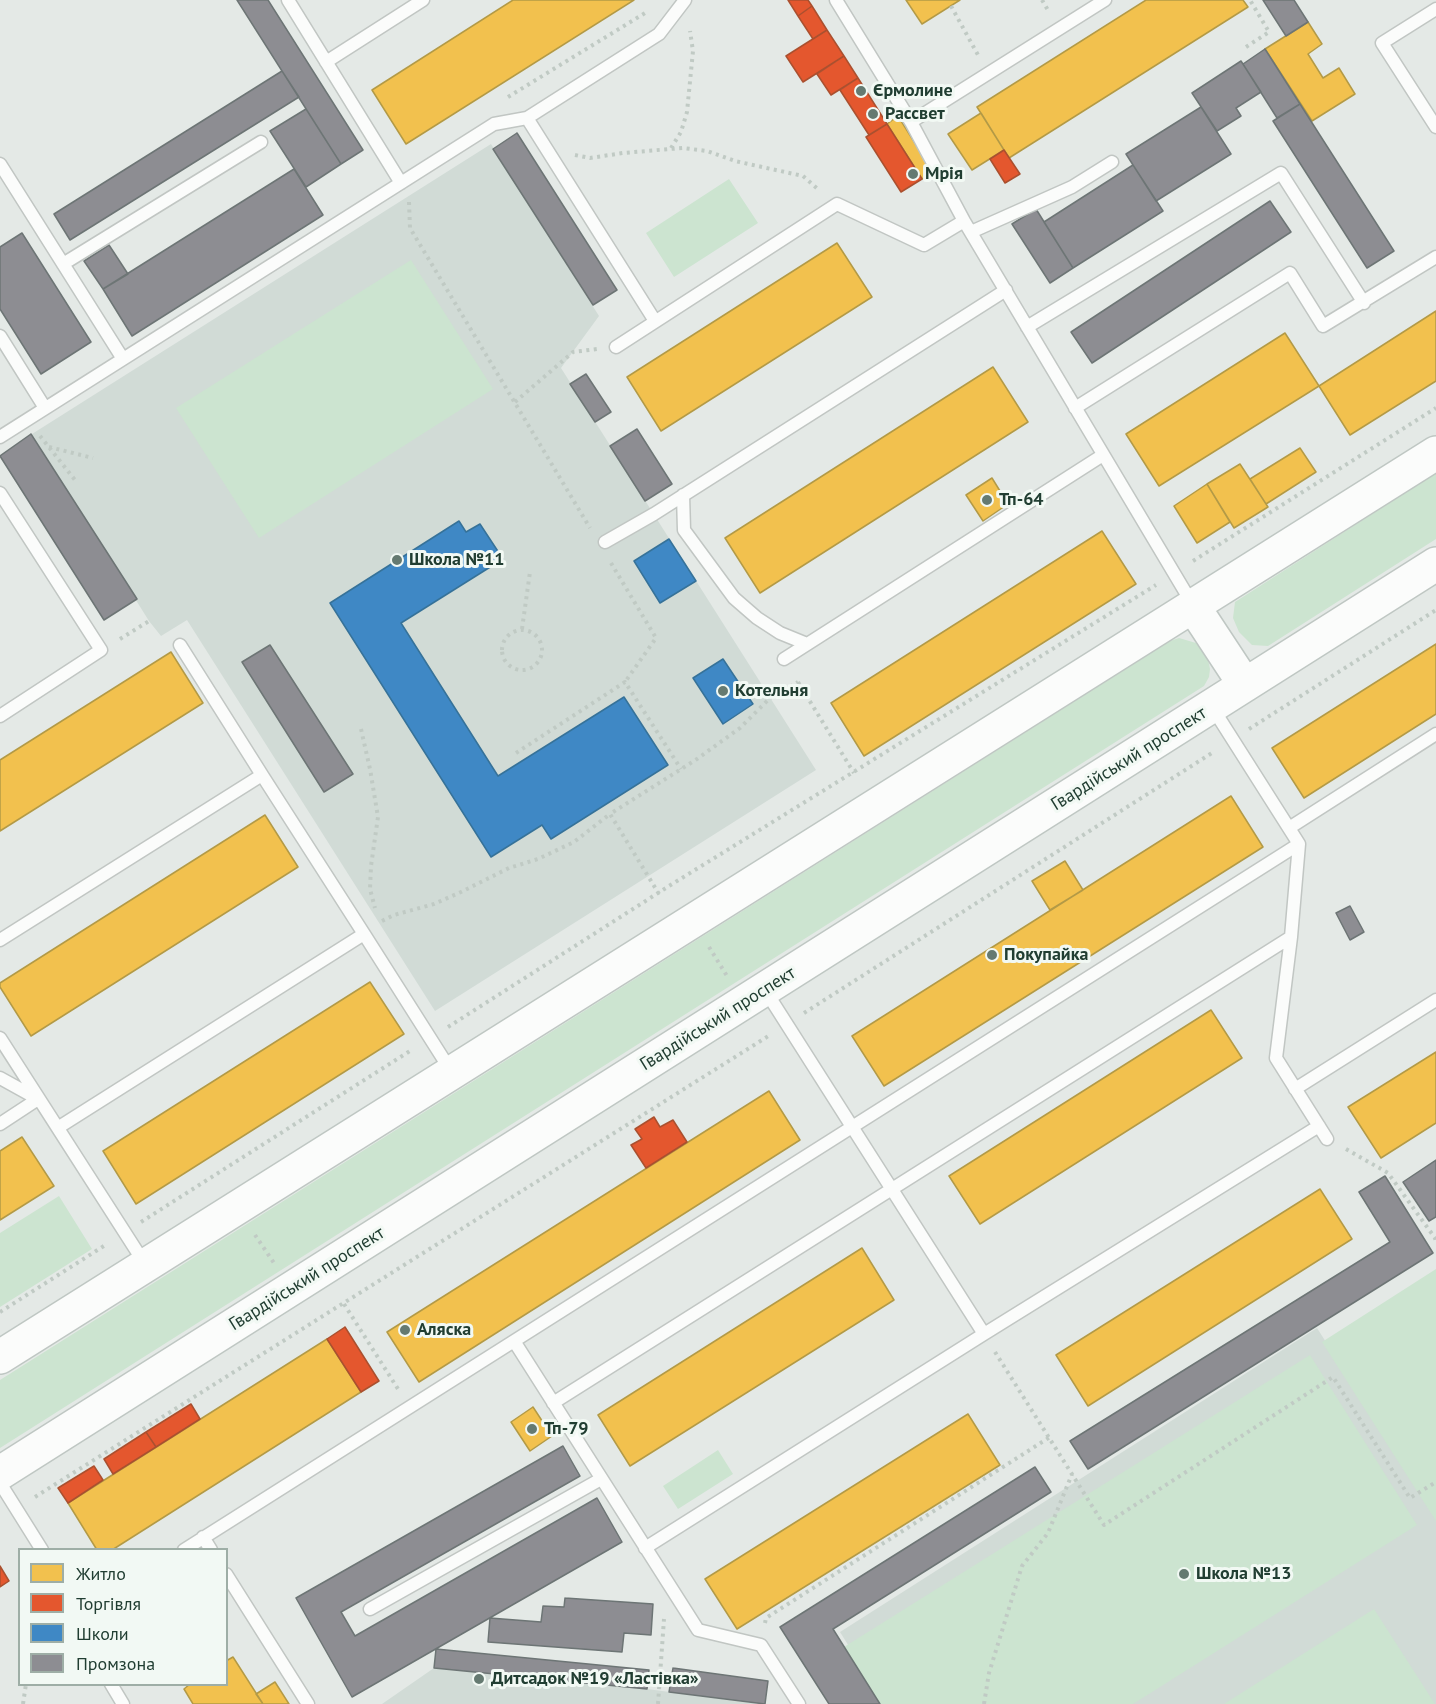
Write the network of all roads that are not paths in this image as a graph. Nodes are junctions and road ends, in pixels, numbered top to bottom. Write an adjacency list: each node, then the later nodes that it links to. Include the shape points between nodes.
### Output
1 (288, 0): 7 (lane)
2 (423, 0): 7 (lane)
3 (837, 0): 9 (lane)
4 (1105, 0): 9 (lane)
5 (684, 1): 8 (lane, via 659,34)
6 (1436, 9): 10 (lane, via 1382,43)
7 (326, 62): 14 (lane)
8 (526, 118): 14 (lane, via 494,124); 21 (lane)
9 (911, 122): 15 (lane)
10 (1436, 127)
11 (261, 142): 18 (lane)
12 (1112, 162): 16 (lane, via 1072,187)
13 (0, 164): 18 (lane)
14 (401, 183): 25 (lane)
15 (964, 221): 16 (lane); 21 (lane, via 924,245 837,204)
16 (972, 232): 19 (lane)
17 (1436, 257): 20 (lane)
18 (63, 264): 25 (lane)
19 (1006, 290): 22 (lane); 32 (lane)
20 (1364, 303): 22 (lane, via 1281,173); 27 (lane, via 1323,326 1290,273)
21 (655, 321): 24 (lane)
22 (1027, 327): 27 (lane)
23 (0, 336): 26 (lane)
24 (616, 347)
25 (123, 359): 26 (lane)
26 (45, 408): 28 (lane)
27 (1075, 408): 30 (lane)
28 (0, 437)
29 (1436, 453): 35 (main road)
30 (1103, 455): 35 (lane); 36 (lane)
31 (0, 494): 41 (lane, via 101,650)
32 (683, 495): 33 (lane); 36 (lane, via 684,530 734,598 780,633)
33 (605, 542)
34 (1436, 564): 39 (main road, Гвардійський проспект)
35 (1193, 606): 39 (main road); 52 (main road)
36 (807, 644): 38 (lane)
37 (180, 645): 43 (lane)
38 (784, 659)
39 (1245, 685): 40 (main road, Гвардійський проспект)
40 (1211, 706): 44 (lane); 49 (main road, Гвардійський проспект)
41 (0, 716)
42 (1436, 734): 44 (lane)
43 (262, 775): 46 (lane); 48 (lane)
44 (1288, 828): 45 (lane)
45 (1299, 844): 47 (lane); 59 (lane)
46 (364, 934): 52 (lane); 58 (lane)
47 (1292, 937): 54 (lane, via 1276,1058); 61 (lane)
48 (0, 940)
49 (754, 996): 59 (lane, via 787,1024); 67 (main road, Гвардійський проспект)
50 (1436, 1000): 54 (lane)
51 (0, 1038): 55 (lane)
52 (451, 1072): 62 (main road)
53 (0, 1078): 55 (lane)
54 (1295, 1089): 57 (lane)
55 (39, 1099): 56 (lane); 58 (lane)
56 (0, 1124)
57 (1319, 1126): 60 (lane); 63 (lane)
58 (59, 1127): 62 (lane)
59 (852, 1127): 61 (lane); 64 (lane)
60 (1327, 1138)
61 (892, 1189): 63 (lane); 66 (lane)
62 (146, 1265): 65 (main road)
63 (984, 1334): 74 (lane)
64 (514, 1341): 66 (lane); 70 (lane)
65 (0, 1357)
66 (553, 1403): 68 (lane)
67 (0, 1473)
68 (601, 1479): 74 (lane); 76 (lane)
69 (0, 1483): 71 (lane)
70 (203, 1537): 72 (lane); 73 (lane)
71 (41, 1548)
72 (187, 1548)
73 (210, 1548)
74 (645, 1548): 80 (lane, via 698,1630 761,1645)
75 (228, 1577): 79 (lane)
76 (370, 1609)
77 (112, 1686): 78 (lane)
78 (123, 1704)
79 (308, 1704)
80 (800, 1704)

